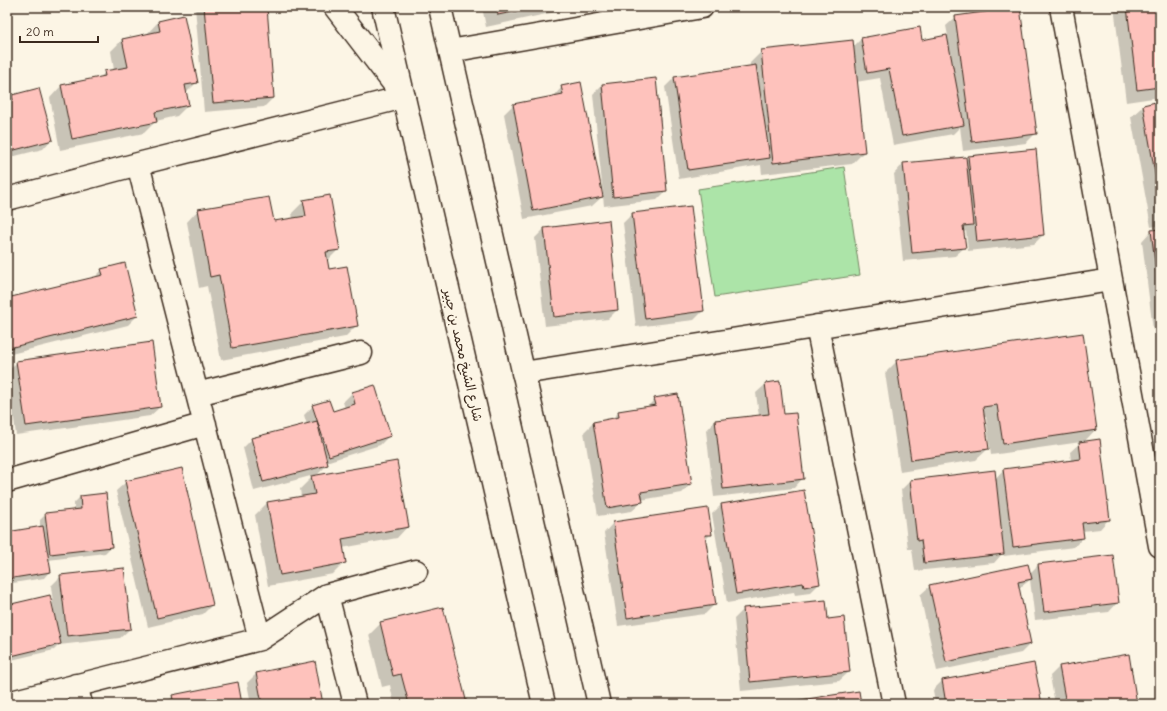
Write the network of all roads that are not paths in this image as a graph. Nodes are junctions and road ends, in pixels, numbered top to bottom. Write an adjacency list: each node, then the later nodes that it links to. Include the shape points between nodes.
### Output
1 (336, 7): 7 (street)
2 (383, 7): 7 (street, شارع الشيخ محمد بن جبير)
3 (440, 7): 6 (street)
4 (702, 7): 6 (street)
5 (1061, 7): 10 (street)
6 (450, 51): 13 (street)
7 (404, 97): 8 (street); 24 (street, شارع الشيخ محمد بن جبير)
8 (138, 164): 9 (street); 14 (street)
9 (7, 199)
10 (1111, 280): 11 (street); 17 (street)
11 (817, 326): 13 (street); 26 (street)
12 (361, 353): 14 (street)
13 (523, 373): 25 (street)
14 (197, 394): 15 (street)
15 (205, 424): 16 (street); 20 (street)
16 (7, 481)
17 (1160, 546)
18 (416, 571): 19 (street)
19 (327, 595): 20 (street); 23 (street)
20 (260, 639): 21 (street)
21 (79, 695): 22 (street)
22 (7, 703)
23 (355, 704)
24 (544, 704)
25 (599, 704)
26 (894, 704)

